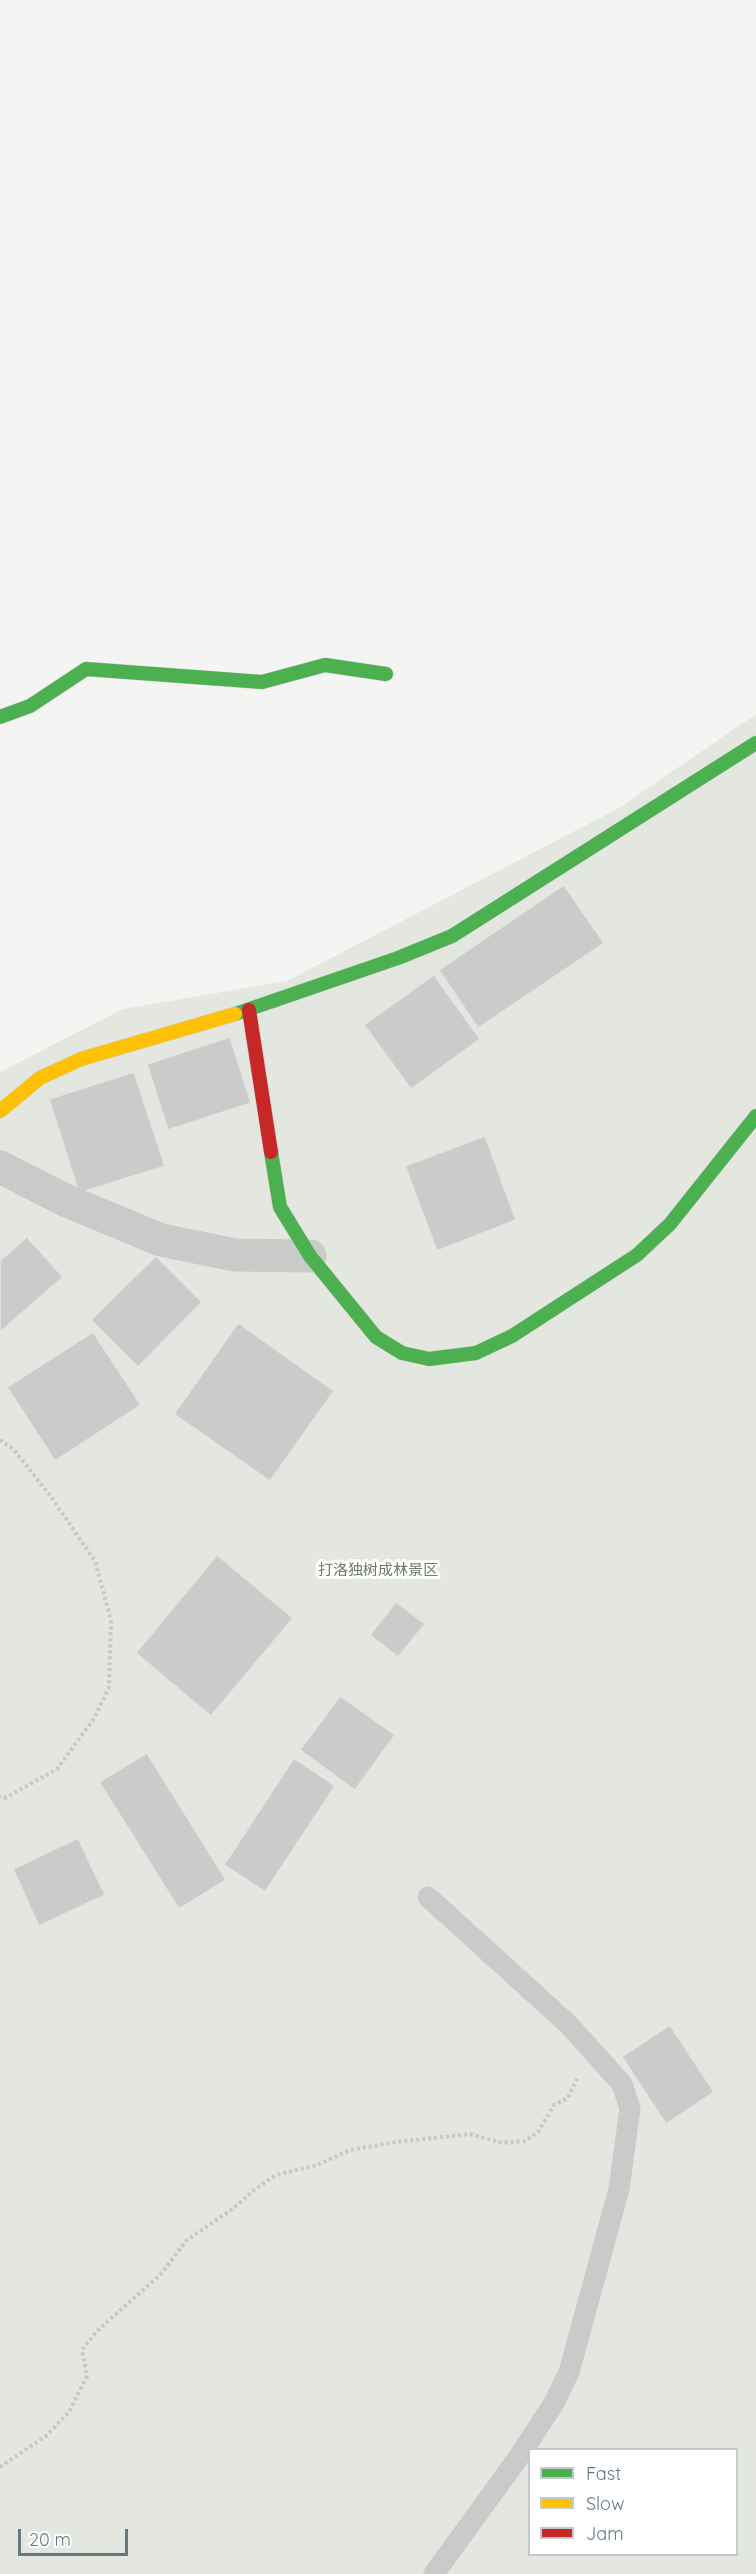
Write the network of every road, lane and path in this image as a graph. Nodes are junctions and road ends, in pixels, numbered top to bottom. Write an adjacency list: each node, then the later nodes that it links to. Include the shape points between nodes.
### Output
1 (386, 674): 2 (street, via 325,665 262,682 86,669 30,706)
2 (0, 717)
3 (756, 743): 4 (street, via 452,936)
4 (249, 1010): 5 (street, via 81,1059 40,1078); 8 (street, via 277,1198 287,1223)
5 (0, 1111)
6 (756, 1116): 8 (street, via 648,1246 512,1336 476,1353 429,1359 402,1353 376,1337)
7 (0, 1167): 8 (street, via 67,1201 161,1240 235,1255)
8 (310, 1256)
9 (0, 1440): 10 (path, via 14,1450 50,1494 95,1561 111,1621 109,1687 93,1720 57,1769 5,1798)
10 (0, 1797)
11 (429, 1898): 12 (lane)
12 (569, 2025): 13 (path, via 576,2083 568,2098 554,2105 532,2138 502,2143 470,2134 396,2142 350,2150 317,2165 276,2175 187,2240 159,2275 97,2331 82,2350 87,2376 69,2412 46,2436); 14 (lane, via 610,2069 628,2096 629,2128 619,2189 569,2372 518,2458)
13 (0, 2467)
14 (434, 2574)

